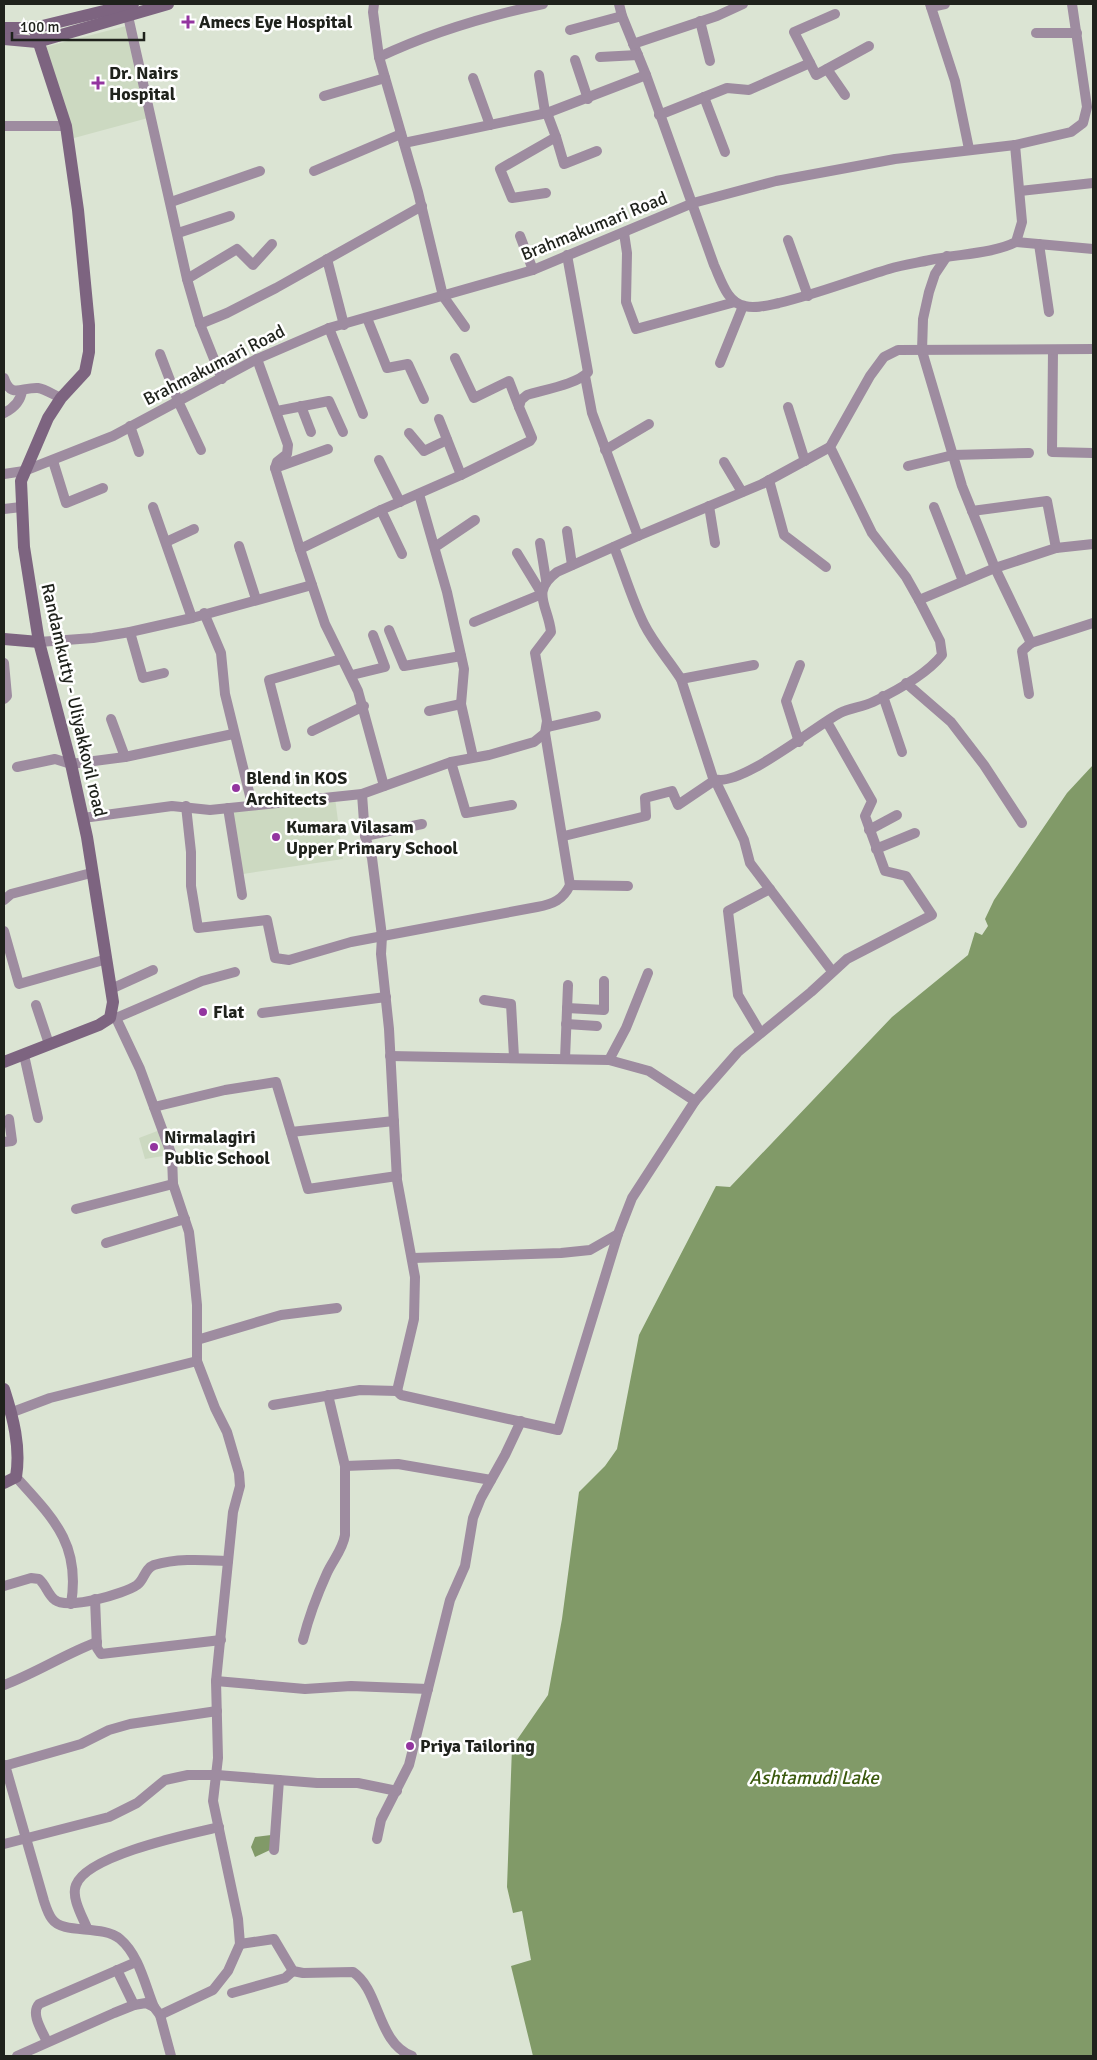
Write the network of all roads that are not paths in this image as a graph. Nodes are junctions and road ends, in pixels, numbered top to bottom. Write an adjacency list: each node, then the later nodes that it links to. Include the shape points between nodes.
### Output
1 (168, 4): 9 (street)
2 (374, 4): 23 (street)
3 (543, 4): 23 (street, via 452,26)
4 (619, 4): 11 (street)
5 (743, 4): 12 (street)
6 (945, 4): 8 (street)
7 (1072, 4): 16 (street, Brahmakumari Road)
8 (930, 5): 46 (street, via 955,81)
9 (127, 7): 14 (street); 19 (street); 54 (street)
10 (835, 14): 27 (street, via 794,32)
11 (622, 16): 15 (street); 20 (street)
12 (700, 21): 20 (street); 26 (street)
13 (4, 28): 14 (street)
14 (34, 28): 19 (street, Randamkutty - Uliyakkovil road)
15 (570, 30)
16 (1077, 33): 17 (street); 33 (street, Brahmakumari Road)
17 (1036, 34)
18 (4, 40): 19 (street)
19 (37, 42): 42 (street, Randamkutty - Uliyakkovil road)
20 (633, 44): 22 (street)
21 (869, 46): 28 (street)
22 (638, 55): 24 (street); 30 (street)
23 (378, 57): 31 (street)
24 (600, 57)
25 (576, 60): 37 (street)
26 (710, 61)
27 (810, 63): 28 (street, via 816,75); 36 (street, via 750,90 727,88)
28 (827, 69): 34 (street)
29 (539, 75): 38 (street)
30 (646, 75): 37 (street); 39 (street)
31 (385, 78): 35 (street); 44 (street)
32 (473, 78): 40 (street)
33 (1089, 88): 45 (street, Brahmakumari Road, via 1086,117 1080,128)
34 (844, 95)
35 (324, 96)
36 (704, 97): 39 (street); 48 (street)
37 (588, 99): 38 (street)
38 (546, 112): 40 (street); 43 (street)
39 (659, 116): 55 (street)
40 (490, 125): 44 (street)
41 (4, 126): 42 (street)
42 (66, 126): 91 (street, Randamkutty - Uliyakkovil road, via 78,210 89,352 86,372)
43 (556, 137): 47 (street, via 564,164); 53 (street, via 500,169 512,198)
44 (403, 139): 50 (street); 56 (street)
45 (1015, 145): 46 (street, Brahmakumari Road); 52 (street)
46 (969, 149): 55 (street, Brahmakumari Road, via 776,181)
47 (597, 151)
48 (725, 152)
49 (260, 171): 54 (street)
50 (314, 171)
51 (1093, 183): 52 (street)
52 (1020, 191): 62 (street, via 1022,222)
53 (546, 193)
54 (171, 202): 58 (street)
55 (693, 204): 59 (street, Brahmakumari Road); 73 (street, via 714,265 726,291)
56 (422, 206): 68 (street); 71 (street)
57 (230, 216): 58 (street)
58 (178, 233): 70 (street)
59 (624, 234): 66 (street, Brahmakumari Road); 73 (street, via 626,302 636,329)
60 (520, 236): 69 (street)
61 (788, 240): 72 (street)
62 (1016, 242): 64 (street); 67 (street)
63 (272, 244): 70 (street, via 253,265 237,249)
64 (1039, 244): 65 (street); 74 (street)
65 (1093, 249)
66 (567, 255): 69 (street, Brahmakumari Road); 87 (street, via 588,367)
67 (947, 256): 72 (street, via 889,269); 82 (street, via 935,274 929,292 923,319)
68 (327, 259): 76 (street, via 227,314); 77 (street)
69 (533, 270): 71 (street, Brahmakumari Road)
70 (187, 279): 76 (street)
71 (443, 296): 75 (street, Brahmakumari Road); 78 (street)
72 (808, 296): 73 (street, via 768,305)
73 (739, 304): 86 (street)
74 (1049, 312)
75 (367, 318): 77 (street, Brahmakumari Road); 92 (street, via 387,368 408,364)
76 (200, 324): 89 (street)
77 (344, 325): 79 (street, Brahmakumari Road)
78 (465, 327)
79 (328, 328): 85 (street, Brahmakumari Road); 99 (street)
80 (1093, 348): 81 (street)
81 (1052, 350): 82 (street); 113 (street, via 1052,452)
82 (922, 351): 107 (street, via 898,350 884,357); 114 (street)
83 (160, 354): 93 (street)
84 (455, 358): 95 (street, via 474,398 509,381)
85 (257, 359): 89 (street, Brahmakumari Road); 97 (street)
86 (720, 363)
87 (584, 376): 95 (street, via 527,396); 110 (street)
88 (4, 378): 90 (street, via 7,387)
89 (222, 379): 93 (street, Brahmakumari Road)
90 (22, 390): 91 (street, via 40,388); 98 (street, via 14,407)
91 (61, 398): 121 (street, Randamkutty - Uliyakkovil road, via 48,418)
92 (424, 399)
93 (178, 401): 102 (street, Brahmakumari Road); 109 (street)
94 (301, 406): 97 (street); 103 (street); 104 (street, via 330,401)
95 (519, 407): 123 (street, via 532,438 530,441)
96 (788, 407): 117 (street)
97 (277, 411): 120 (street, via 288,450)
98 (4, 413)
99 (363, 414)
100 (439, 419): 106 (street)
101 (649, 424): 110 (street)
102 (130, 426): 111 (street); 116 (street, Brahmakumari Road)
103 (311, 432)
104 (344, 432)
105 (409, 433): 106 (street, via 424,451)
106 (447, 440): 123 (street)
107 (830, 447): 117 (street); 159 (street, via 872,533 906,577)
108 (328, 449): 120 (street)
109 (201, 450)
110 (605, 450): 139 (street)
111 (139, 452)
112 (1029, 453): 114 (street)
113 (1093, 453)
114 (953, 455): 119 (street); 135 (street)
115 (379, 460): 128 (street)
116 (52, 461): 121 (street, Brahmakumari Road); 125 (street, via 66,503)
117 (805, 461): 124 (street)
118 (724, 462): 126 (street)
119 (908, 466)
120 (275, 468): 147 (street)
121 (24, 471): 122 (street, Brahmakumari Road); 130 (street, Randamkutty - Uliyakkovil road, via 20,481)
122 (4, 474)
123 (461, 476): 127 (street)
124 (769, 480): 126 (street); 152 (street, via 784,535)
125 (103, 488)
126 (742, 492): 129 (street)
127 (419, 494): 128 (street); 145 (street)
128 (400, 502): 134 (street)
129 (709, 506): 139 (street); 142 (street)
130 (21, 507): 133 (street); 168 (street, Randamkutty - Uliyakkovil road, via 30,594)
131 (153, 507): 140 (street)
132 (934, 507): 155 (street)
133 (4, 509)
134 (381, 510): 147 (street); 150 (street)
135 (972, 511): 148 (street, via 1047,501); 153 (street)
136 (475, 520): 145 (street)
137 (194, 529): 140 (street)
138 (567, 531): 151 (street)
139 (638, 536): 146 (street)
140 (166, 542): 161 (street)
141 (540, 543): 154 (street)
142 (715, 543)
143 (1093, 544): 148 (street)
144 (239, 546): 158 (street)
145 (435, 547): 170 (street)
146 (614, 547): 151 (street); 177 (street, via 643,623)
147 (300, 548): 156 (street)
148 (1056, 548): 153 (street)
149 (517, 553): 157 (street)
150 (402, 554)
151 (572, 566): 154 (street)
152 (826, 567)
153 (995, 568): 155 (street); 169 (street)
154 (546, 580): 157 (street)
155 (963, 581): 159 (street)
156 (312, 585): 158 (street); 171 (street)
157 (542, 594): 162 (street); 188 (street, via 551,632 535,653 535,659)
158 (256, 599): 160 (street)
159 (919, 600): 178 (street, via 940,641 942,655)
160 (204, 613): 161 (street); 190 (street, via 221,653)
161 (192, 618): 165 (street)
162 (474, 622)
163 (1093, 623): 169 (street)
164 (389, 630): 170 (street, via 404,666)
165 (130, 632): 168 (street); 175 (street, via 143,678)
166 (373, 635): 176 (street, via 386,666)
167 (4, 639): 168 (street)
168 (39, 642): 197 (street, Randamkutty - Uliyakkovil road)
169 (1031, 643): 179 (street, via 1022,652)
170 (461, 656): 182 (street, via 464,669)
171 (341, 659): 176 (street); 192 (street, via 269,680)
172 (4, 663): 181 (street)
173 (754, 665): 177 (street)
174 (800, 665): 191 (street, via 786,701)
175 (164, 673)
176 (352, 675): 183 (street)
177 (681, 679): 199 (street)
178 (906, 683): 180 (street); 208 (street, via 951,722)
179 (1029, 694)
180 (883, 696): 187 (street, via 840,713); 193 (street)
181 (4, 699)
182 (461, 704): 184 (street); 195 (street)
183 (364, 706): 189 (street); 200 (street)
184 (429, 711)
185 (596, 716): 188 (street)
186 (111, 720): 194 (street)
187 (827, 722): 191 (street); 210 (street, via 872,801 865,816)
188 (546, 730): 195 (street, via 534,742); 213 (street)
189 (312, 731)
190 (233, 734): 194 (street); 202 (street)
191 (799, 742): 199 (street, via 760,766)
192 (286, 746)
193 (902, 752)
194 (125, 757): 197 (street)
195 (473, 757): 196 (street)
196 (451, 762): 200 (street); 203 (street, via 466,813)
197 (71, 764): 198 (street, via 55,759); 207 (street, Randamkutty - Uliyakkovil road)
198 (17, 767)
199 (715, 780): 213 (street, via 678,805 672,791 645,798 646,816); 218 (street, via 744,840 750,863)
200 (384, 786): 201 (street)
201 (362, 794): 202 (street); 212 (street)
202 (252, 804): 205 (street)
203 (512, 805)
204 (186, 806): 205 (street, via 210,810); 207 (street, via 130,810); 222 (street, via 191,886 198,928 267,920 275,958 279,960)
205 (228, 808): 219 (street)
206 (897, 815): 210 (street)
207 (83, 818): 215 (street, Randamkutty - Uliyakkovil road)
208 (1022, 823)
209 (422, 824): 212 (street)
210 (868, 830): 214 (street)
211 (915, 833): 214 (street)
212 (365, 836): 222 (street, via 372,858)
213 (564, 836): 216 (street)
214 (876, 849): 225 (street, via 885,871 906,876 932,915 847,959)
215 (92, 873): 220 (street, via 10,894); 223 (street, Randamkutty - Uliyakkovil road)
216 (570, 885): 217 (street); 222 (street, via 552,904)
217 (628, 886)
218 (770, 889): 225 (street); 239 (street, via 728,911 738,995)
219 (242, 895)
220 (4, 900)
221 (4, 931): 223 (street, via 19,984)
222 (382, 936): 231 (street)
223 (107, 959): 230 (street, Randamkutty - Uliyakkovil road)
224 (153, 970): 230 (street)
225 (832, 971): 239 (street)
226 (235, 972): 236 (street, via 202,981)
227 (648, 973): 245 (street)
228 (604, 981): 234 (street, via 604,1010)
229 (568, 985): 234 (street)
230 (111, 989): 236 (street, Randamkutty - Uliyakkovil road)
231 (386, 997): 235 (street); 242 (street)
232 (484, 1000): 243 (street, via 511,1004)
233 (36, 1005): 240 (street)
234 (567, 1008): 237 (street)
235 (262, 1012)
236 (113, 1018): 240 (street); 248 (street, via 140,1069)
237 (566, 1024): 238 (street); 244 (street)
238 (596, 1026)
239 (760, 1032): 247 (street, via 738,1052)
240 (49, 1044): 241 (street)
241 (24, 1055): 246 (street); 249 (street)
242 (390, 1056): 243 (street); 251 (street)
243 (514, 1057): 244 (street)
244 (564, 1059): 245 (street)
245 (609, 1060): 247 (street, via 649,1071)
246 (4, 1062)
247 (695, 1102): 258 (street, via 632,1198)
248 (154, 1107): 252 (street, via 276,1082); 255 (street, via 172,1156)
249 (38, 1118)
250 (9, 1119): 253 (street, via 12,1140)
251 (394, 1121): 252 (street); 254 (street)
252 (291, 1132): 254 (street, via 308,1189)
253 (4, 1142)
254 (397, 1176): 260 (street)
255 (173, 1184): 256 (street); 257 (street)
256 (76, 1210)
257 (185, 1220): 259 (street); 262 (street, via 197,1305)
258 (618, 1234): 260 (street, via 590,1250); 269 (street, via 558,1430)
259 (106, 1243)
260 (413, 1258): 265 (street, via 414,1319)
261 (337, 1308): 262 (street, via 281,1315)
262 (197, 1340): 263 (street)
263 (197, 1361): 268 (street, via 59,1396); 274 (street, via 227,1432 239,1473 240,1486 233,1512)
264 (4, 1389): 268 (street)
265 (397, 1391): 266 (street, via 360,1390); 269 (street, via 401,1395)
266 (328, 1395): 267 (street); 270 (street)
267 (273, 1405)
268 (10, 1413): 271 (street, via 17,1438)
269 (521, 1421): 272 (street)
270 (345, 1466): 272 (street, via 398,1464); 279 (street, via 346,1535 311,1609)
271 (16, 1477): 273 (street); 277 (street, via 53,1518 65,1537 73,1578)
272 (491, 1480): 283 (street, via 473,1518 465,1566 450,1600)
273 (4, 1483)
274 (228, 1561): 276 (street, via 199,1559 155,1565 138,1584); 278 (street)
275 (4, 1586): 277 (street, via 31,1578 39,1579 56,1601)
276 (95, 1599): 277 (street); 280 (street)
277 (71, 1604)
278 (221, 1640): 280 (street, via 104,1654 98,1652); 281 (street)
279 (303, 1640)
280 (97, 1642): 282 (street)
281 (216, 1681): 283 (street, via 304,1689 351,1686); 284 (street)
282 (4, 1685)
283 (428, 1689): 288 (street, via 409,1765)
284 (217, 1711): 285 (street, via 130,1724 81,1744); 286 (street)
285 (4, 1766): 290 (street)
286 (217, 1775): 287 (street); 289 (street, via 213,1801); 290 (street, via 188,1775 165,1780 137,1803 109,1817)
287 (279, 1780): 288 (street, via 358,1783); 293 (street)
288 (397, 1791): 291 (street, via 381,1820)
289 (219, 1827): 294 (street, via 146,1845 85,1872 76,1884 75,1893); 295 (street)
290 (25, 1837): 292 (street); 294 (street, via 52,1920 61,1926)
291 (377, 1839)
292 (4, 1844)
293 (274, 1850)
294 (87, 1928): 296 (street, via 118,1937)
295 (240, 1944): 298 (street, via 274,1939); 301 (street, via 228,1971 213,1990)
296 (136, 1962): 297 (street); 301 (street)
297 (117, 1970): 300 (street); 302 (street, via 36,2006 36,2015)
298 (293, 1970): 299 (street, via 285,1978); 305 (street, via 303,1973 347,1971 358,1975 394,2042)
299 (232, 1993)
300 (134, 2005): 301 (street, via 146,2003); 302 (street)
301 (157, 2011): 304 (street)
302 (48, 2042): 303 (street)
303 (17, 2056)
304 (171, 2056)
305 (412, 2056)

